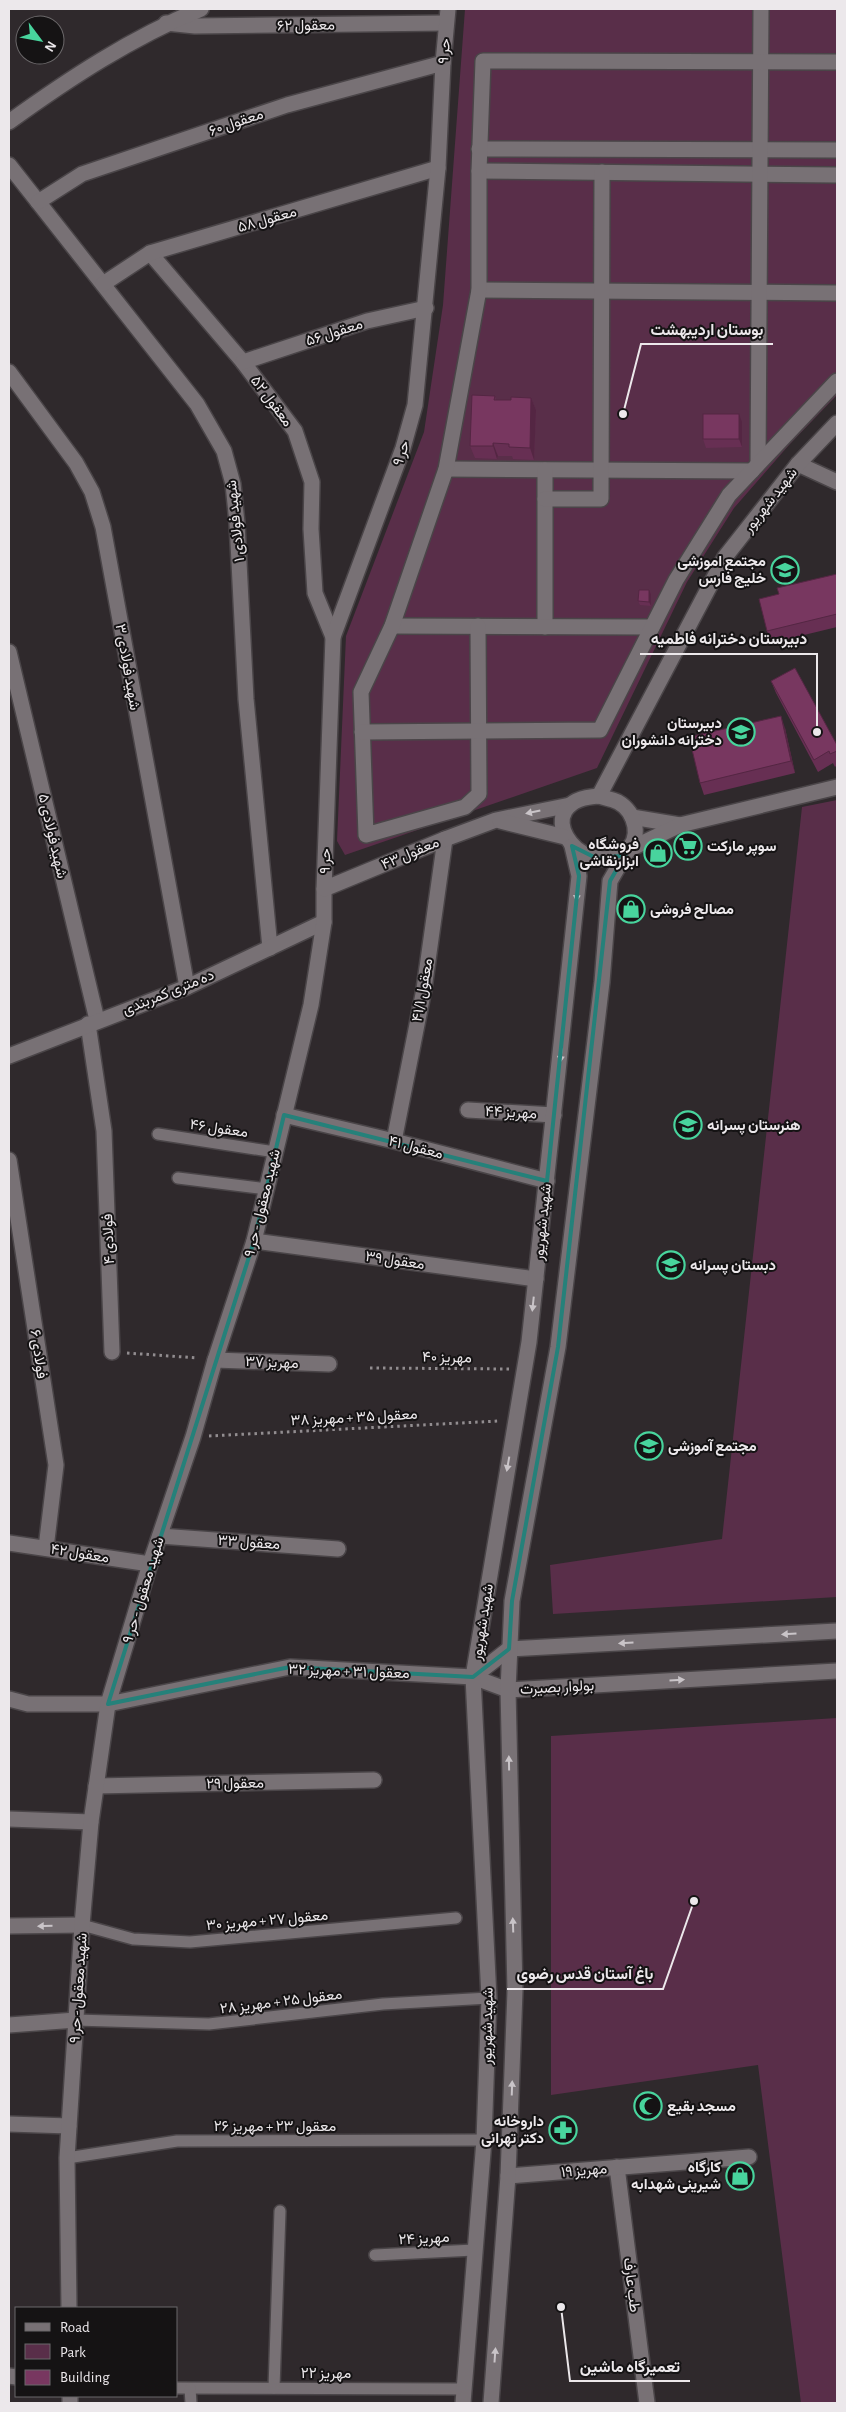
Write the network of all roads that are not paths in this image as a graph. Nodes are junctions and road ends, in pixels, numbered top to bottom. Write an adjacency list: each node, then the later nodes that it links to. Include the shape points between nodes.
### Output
1 (200, 9): 4 (street)
2 (761, 9): 5 (street)
3 (447, 16): 4 (street, معقول ۶۲, via 195,26); 7 (street, حر ۹)
4 (166, 23): 8 (street, via 69,78)
5 (762, 62): 6 (street); 9 (street, via 483,61); 10 (street)
6 (837, 62)
7 (443, 63): 13 (street, حر ۹); 18 (street, معقول ۶۰, via 287,105 82,174)
8 (9, 122)
9 (480, 149): 10 (street); 14 (street)
10 (761, 150): 11 (street); 16 (street)
11 (837, 150)
12 (9, 165): 18 (street, شهید فولادی ۱)
13 (438, 168): 19 (street, معقول ۵۸); 25 (street, حر ۹)
14 (479, 171): 15 (street); 21 (street)
15 (602, 172): 16 (street); 22 (street)
16 (761, 174): 17 (street); 23 (street)
17 (837, 175)
18 (38, 202): 20 (street, شهید فولادی ۱)
19 (150, 253): 20 (street, معقول ۵۸); 26 (street, معقول ۵۲)
20 (103, 284): 56 (street, شهید فولادی ۱, via 198,404 224,450 233,484 246,699)
21 (479, 290): 22 (street); 32 (street)
22 (601, 291): 23 (street); 34 (street)
23 (760, 292): 24 (street); 31 (street)
24 (837, 293)
25 (426, 308): 26 (street, معقول ۵۶, via 367,321); 41 (street, حر ۹, via 415,405 403,448)
26 (243, 362): 41 (street, معقول ۵۲, via 295,431 312,482 315,593)
27 (9, 372): 57 (street, شهید فولادی ۳, via 76,463 92,492 103,527)
28 (837, 382): 31 (street)
29 (837, 422): 30 (street, شهید شهریور)
30 (798, 464): 35 (street); 46 (street, شهید شهریور, via 725,557)
31 (755, 467): 34 (street); 40 (street, via 729,495 676,580)
32 (446, 470): 33 (street); 37 (street)
33 (545, 470): 34 (street); 36 (street)
34 (601, 470): 36 (street, via 601,499)
35 (837, 482)
36 (545, 499): 39 (street)
37 (392, 626): 38 (street); 44 (street, via 361,692)
38 (478, 626): 39 (street); 43 (street)
39 (545, 627): 40 (street)
40 (652, 627): 43 (street, via 600,730)
41 (333, 637): 54 (street, حر ۹)
42 (9, 652): 58 (street, شهید فولادی ۵)
43 (479, 731): 44 (street); 44 (street, via 479,794 465,807 366,834)
44 (362, 732)
45 (837, 787): 50 (street)
46 (599, 796): 47 (street, via 579,798); 48 (street, via 618,802)
47 (570, 805): 49 (street, معقول ۴۳, one-way to 49); 52 (street, via 562,815 562,826)
48 (632, 817): 50 (street); 53 (street, via 636,828 635,840)
49 (496, 820): 51 (street, معقول ۴۳); 52 (street)
50 (680, 825): 53 (street)
51 (445, 839): 54 (street, معقول ۴۳); 64 (street, معقول ۴۱/۱, via 424,989)
52 (569, 842): 53 (street, via 580,852 598,859 618,856); 61 (street, شهید شهریور, one-way to 61, via 579,876)
53 (628, 850): 81 (street, شهید شهریور, via 610,881 602,982 558,1347 512,1601)
54 (324, 889): 55 (street, شهید معقول - حر ۹)
55 (324, 922): 56 (street, ده متری کمربندی); 62 (street, شهید معقول - حر ۹, via 311,1005)
56 (270, 948): 57 (street, ده متری کمربندی)
57 (186, 987): 58 (street, ده متری کمربندی)
58 (92, 1022): 59 (street, ده متری کمربندی); 72 (street, فولادی ۴, via 104,1132)
59 (9, 1056)
60 (468, 1110): 61 (street, مهریز ۴۴)
61 (554, 1115): 68 (street, شهید شهریور)
62 (284, 1116): 64 (street, معقول ۴۱); 65 (street, شهید معقول - حر ۹)
63 (158, 1134): 65 (lane, معقول ۴۶)
64 (394, 1141): 68 (street, معقول ۴۱)
65 (275, 1152): 69 (street, شهید معقول - حر ۹)
66 (9, 1160): 77 (street, فولادی ۶, via 56,1465)
67 (178, 1178): 69 (lane)
68 (547, 1181): 71 (street, شهید شهریور)
69 (267, 1188): 70 (street, شهید معقول - حر ۹)
70 (254, 1241): 71 (street, معقول ۳۹); 73 (street, شهید معقول - حر ۹)
71 (536, 1279): 83 (street, شهید شهریور, one-way to 83)
72 (112, 1352)
73 (215, 1360): 74 (street, مهریز ۳۷); 75 (street, شهید معقول - حر ۹)
74 (329, 1364)
75 (160, 1536): 78 (street, معقول ۳۳); 79 (street, شهید معقول - حر ۹)
76 (9, 1543): 77 (street, معقول ۴۲)
77 (46, 1548): 79 (street, معقول ۴۲)
78 (338, 1549)
79 (150, 1564): 86 (street, شهید معقول - حر ۹)
80 (837, 1631): 81 (street, one-way to 81)
81 (509, 1649): 83 (street); 84 (street, شهید شهریور)
82 (837, 1671): 84 (street, بولوار بصیرت, one-way to 82)
83 (473, 1677): 84 (street, بولوار بصیرت); 86 (street, معقول ۳۱ + مهریز ۳۲, via 290,1667); 94 (street, شهید شهریور)
84 (508, 1690): 103 (street, شهید شهریور, one-way to 84, via 515,1991)
85 (9, 1699): 86 (street, معقول ۳۱ + مهریز ۳۲, via 28,1704)
86 (108, 1704): 88 (street, شهید معقول - حر ۹)
87 (374, 1780): 88 (street, معقول ۲۹)
88 (96, 1786): 90 (street, شهید معقول - حر ۹)
89 (9, 1819): 90 (street)
90 (92, 1822): 92 (street, شهید معقول - حر ۹)
91 (456, 1918): 92 (lane, معقول ۲۷ + مهریز ۳۰, via 190,1942 133,1939)
92 (82, 1925): 93 (street, one-way to 93); 95 (street, شهید معقول - حر ۹)
93 (9, 1926)
94 (489, 1998): 95 (lane, معقول ۲۵ + مهریز ۲۸, via 383,2004 209,2024); 99 (street, شهید شهریور)
95 (76, 2020): 96 (street); 98 (street, شهید معقول - حر ۹)
96 (9, 2025)
97 (9, 2124): 98 (street)
98 (69, 2126): 101 (street, شهید معقول - حر ۹)
99 (484, 2140): 101 (lane, معقول ۲۳ + مهریز ۲۶, via 177,2141); 105 (street, شهید شهریور)
100 (749, 2156): 102 (street, مهریز ۱۹)
101 (67, 2158): 107 (street, شهید معقول - حر ۹)
102 (617, 2168): 103 (street, مهریز ۱۹); 114 (street, طب عارف)
103 (508, 2176): 113 (street, شهید شهریور, one-way to 103)
104 (280, 2211): 110 (lane)
105 (474, 2250): 106 (lane, مهریز ۲۴); 111 (street, شهید شهریور)
106 (375, 2256)
107 (69, 2307)
108 (178, 2388): 109 (lane, مهریز ۲۲)
109 (190, 2388): 110 (lane, مهریز ۲۲); 112 (lane)
110 (274, 2388): 111 (lane, مهریز ۲۲)
111 (463, 2396)
112 (191, 2403)
113 (491, 2403)
114 (647, 2403)

